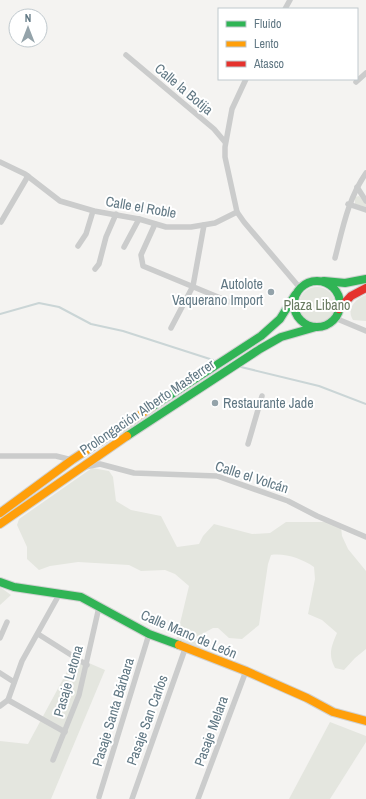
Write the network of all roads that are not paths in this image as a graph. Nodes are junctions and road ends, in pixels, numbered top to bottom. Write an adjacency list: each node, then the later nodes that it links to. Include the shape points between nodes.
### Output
1 (126, 55): 5 (street, Calle la Botija, via 209,125)
2 (366, 73): 4 (street)
3 (246, 80): 5 (street, via 232,109)
4 (356, 82)
5 (225, 142): 14 (street, via 225,157)
6 (0, 162): 8 (street, Calle el Roble)
7 (366, 173): 9 (street)
8 (28, 176): 13 (street, Calle el Roble, via 60,201); 17 (street)
9 (357, 186): 10 (street); 11 (street)
10 (366, 201)
11 (348, 204): 12 (street); 22 (street)
12 (366, 210)
13 (93, 211): 15 (street, Calle el Roble); 20 (street, via 86,234)
14 (237, 212): 19 (street, Calle el Roble, via 215,223); 27 (street)
15 (116, 214): 16 (street, Calle el Roble); 23 (street)
16 (139, 219): 18 (street, Calle el Roble); 21 (street)
17 (1, 222)
18 (155, 224): 19 (street, Calle el Roble, via 166,227); 26 (street, via 141,255 141,263)
19 (204, 225): 26 (street)
20 (78, 246)
21 (124, 246)
22 (336, 258)
23 (95, 269)
24 (366, 279): 25 (main road, via 345,283)
25 (316, 282): 27 (main road); 31 (main road, via 330,285 336,292)
26 (193, 286): 30 (street); 34 (street)
27 (300, 288): 29 (main road)
28 (366, 288): 31 (main road, via 351,296)
29 (295, 296): 33 (main road, via 294,309 297,317 303,323); 39 (main road, Prolongación Alberto Masferrer, via 280,319 261,336)
30 (230, 302)
31 (339, 309): 32 (main road)
32 (336, 318): 33 (main road, via 325,326); 35 (street)
33 (316, 327): 40 (main road, Prolongación Alberto Masferrer, via 281,337 260,348)
34 (171, 328)
35 (366, 331)
36 (262, 396): 37 (street)
37 (248, 444)
38 (0, 456): 39 (street, via 56,456)
39 (72, 460): 41 (main road, Prolongación Alberto Masferrer)
40 (77, 470): 42 (main road, Prolongación Alberto Masferrer); 43 (street, Calle el Volcán, via 100,464 134,473 217,476 294,503)
41 (0, 513)
42 (0, 524)
43 (366, 537)
44 (0, 582): 45 (main road, Calle Mano de León, via 14,587)
45 (60, 593): 46 (main road, Calle Mano de León, via 81,597); 48 (street)
46 (99, 607): 49 (main road, Calle Mano de León); 52 (street, Pasaje Letona)
47 (8, 622): 50 (street)
48 (38, 634): 52 (street); 55 (street, via 22,661)
49 (149, 634): 51 (main road, Calle Mano de León); 61 (street, Pasaje Santa Bárbara)
50 (0, 638)
51 (185, 648): 53 (main road, Calle Mano de León); 62 (street, Pasaje San Carlos)
52 (87, 665): 59 (street, Pasaje Letona, via 79,695)
53 (246, 671): 58 (main road, Calle Mano de León, via 333,712); 63 (street, Pasaje Melara)
54 (0, 672): 55 (street)
55 (14, 682): 56 (street)
56 (8, 700): 57 (street); 59 (street)
57 (0, 706)
58 (366, 720)
59 (64, 732): 60 (street, Pasaje Letona)
60 (53, 760)
61 (99, 797)
62 (132, 799)
63 (198, 799)

